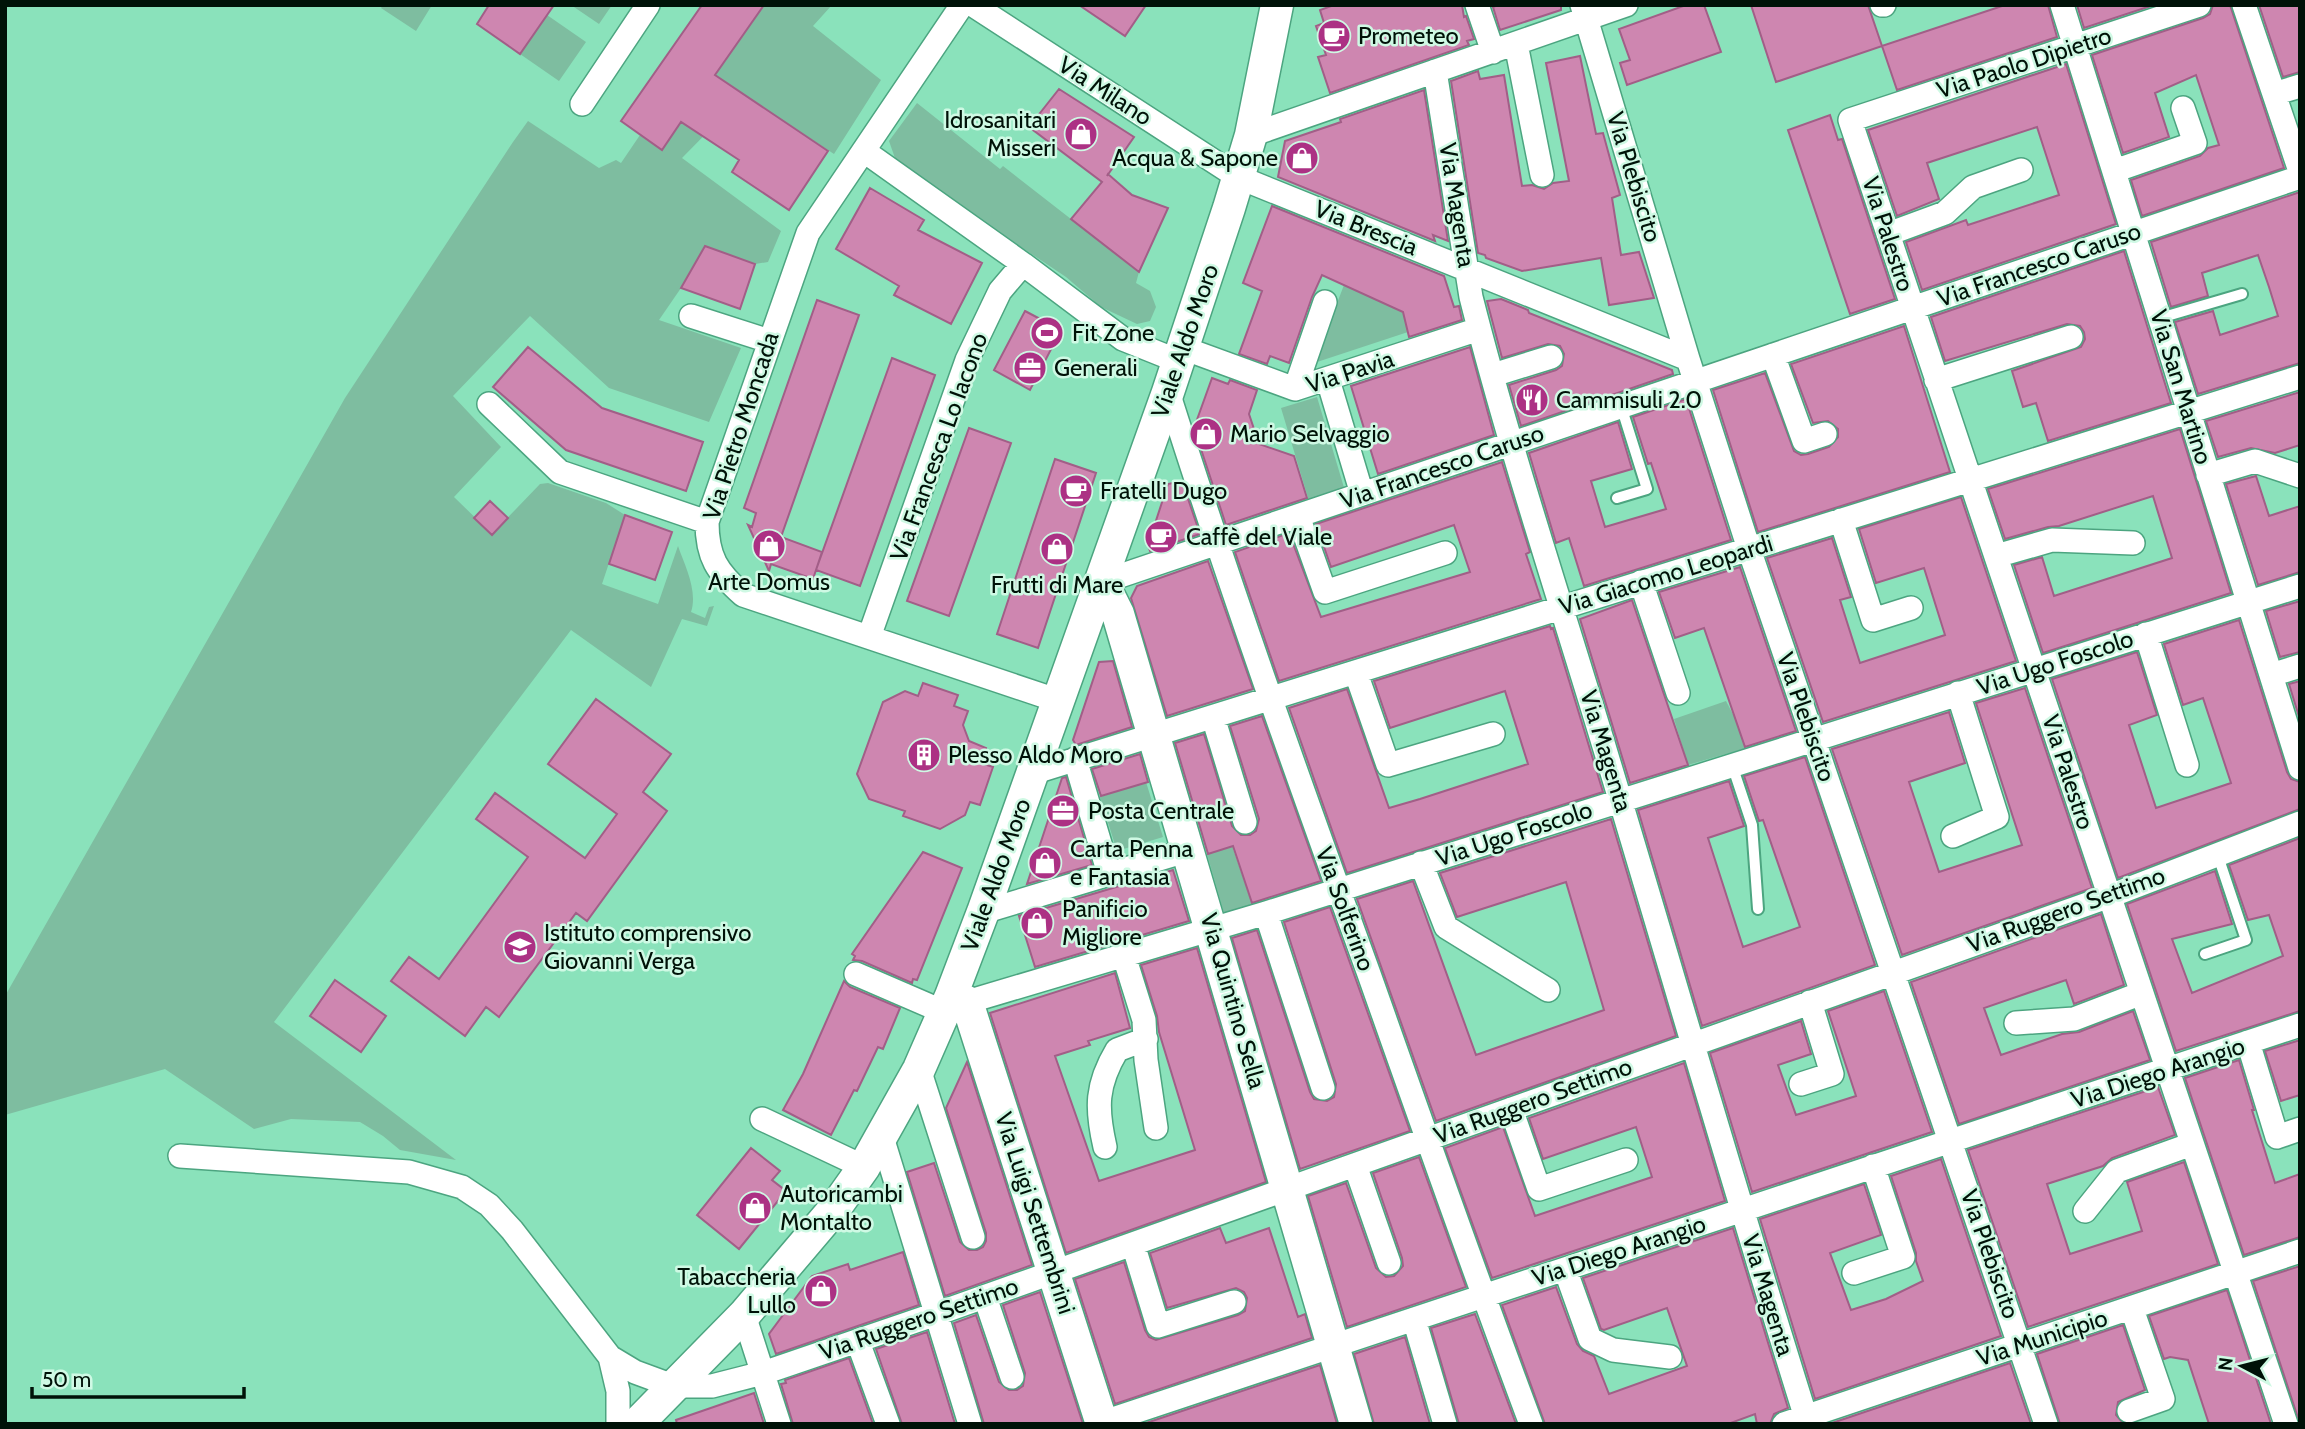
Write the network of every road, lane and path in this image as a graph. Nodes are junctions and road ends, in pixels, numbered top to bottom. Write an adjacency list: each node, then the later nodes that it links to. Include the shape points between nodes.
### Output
1 (648, 5): 17 (street)
2 (961, 5): 21 (street, Via Pietro Moncada)
3 (972, 5): 26 (street, Via Milano)
4 (1277, 5): 20 (street, Viale Aldo Moro)
5 (1477, 5): 13 (street)
6 (1626, 5): 10 (street)
7 (2062, 5): 12 (street, Via San Martino)
8 (2199, 5): 12 (street, Via Paolo Dipietro)
9 (2244, 5): 16 (street)
10 (1585, 12): 11 (street); 42 (street, Via Plebiscito)
11 (1516, 44): 13 (street); 25 (street)
12 (2076, 47): 19 (street, Via Paolo Dipietro); 23 (street, Via San Martino)
13 (1493, 52): 14 (street)
14 (1435, 71): 20 (street); 30 (street, Via Magenta)
15 (2300, 86): 16 (street)
16 (2274, 94): 24 (street)
17 (582, 104)
18 (2183, 108): 23 (street, via 2194,142)
19 (1850, 120): 28 (street, Via Palestro)
20 (1251, 135): 26 (street, Viale Aldo Moro)
21 (864, 151): 29 (street, Via Pavia); 38 (street, Via Pietro Moncada, via 808,233)
22 (2021, 170): 28 (street, via 1973,187 1945,213)
23 (2114, 171): 27 (street, Via San Martino)
24 (2300, 174): 27 (street, Via Francesco Caruso)
25 (1542, 175)
26 (1238, 177): 30 (street, Via Brescia); 39 (street, Viale Aldo Moro)
27 (2133, 233): 33 (street, Via Francesco Caruso); 35 (street, Via San Martino)
28 (1888, 234): 33 (street, Via Palestro)
29 (1023, 264): 39 (street, Via Pavia, via 1123,339); 75 (street, Via Francesca Lo Iacono, via 1000,291 967,360)
30 (1468, 270): 36 (street, Via Magenta); 42 (street, Via Brescia)
31 (2242, 294): 35 (lane)
32 (1325, 302): 48 (street)
33 (1912, 308): 40 (street, Via Francesco Caruso); 46 (street, Via Palestro)
34 (691, 316): 38 (street)
35 (2160, 318): 52 (street, Via San Martino)
36 (1479, 329): 43 (street, Via Magenta); 45 (street, Via Pavia)
37 (2071, 337): 46 (street)
38 (769, 341): 62 (street, Via Pietro Moncada)
39 (1181, 355): 48 (street, Via Pavia); 49 (street, Viale Aldo Moro)
40 (1773, 355): 47 (street, Via Francesco Caruso); 53 (street, via 1804,441)
41 (1551, 357): 43 (street)
42 (1688, 359): 47 (street, Via Plebiscito)
43 (1493, 375): 54 (street, Via Magenta)
44 (2300, 377): 52 (street, Via Giacomo Leopardi)
45 (1328, 380): 48 (street, Via Pavia); 58 (street)
46 (1936, 380): 57 (street, Via Palestro)
47 (1695, 382): 51 (street, Via Francesco Caruso); 65 (street, Via Plebiscito)
48 (1295, 389)
49 (1168, 392): 64 (street, Via Solferino); 68 (street, Viale Aldo Moro)
50 (489, 404): 62 (street, via 560,472)
51 (1621, 406): 54 (street, Via Francesco Caruso); 59 (lane, via 1647,489)
52 (2188, 412): 55 (street, Via San Martino); 57 (street, Via Giacomo Leopardi)
53 (1825, 433)
54 (1511, 444): 58 (street, Via Francesco Caruso); 72 (street, Via Magenta)
55 (2208, 475): 56 (street, via 2255,461); 71 (street, Via San Martino)
56 (2300, 476)
57 (1969, 480): 61 (street, Via Giacomo Leopardi); 67 (street, Via Palestro)
58 (1362, 494): 60 (street, Via Francesco Caruso)
59 (1617, 498)
60 (1298, 516): 64 (street, Via Francesco Caruso); 66 (street, via 1325,592)
61 (1841, 520): 65 (street, Via Giacomo Leopardi); 73 (street, via 1873,620)
62 (707, 522): 75 (street, Via Pietro Moncada, via 713,562 743,595)
63 (2133, 543): 67 (street, via 2052,540)
64 (1216, 544): 68 (street, Via Francesco Caruso); 82 (street, Via Solferino)
65 (1749, 549): 69 (street, Via Giacomo Leopardi); 87 (street, Via Plebiscito)
66 (1445, 553)
67 (1996, 556): 77 (street, Via Palestro)
68 (1102, 582): 83 (street, Viale Aldo Moro); 86 (street, Via Quintino Sella, via 1118,614)
69 (1641, 582): 72 (street, Via Giacomo Leopardi); 80 (street)
70 (2300, 586): 71 (street, Via Ugo Foscolo)
71 (2249, 602): 74 (street, Via Ugo Foscolo); 79 (street, Via San Martino)
72 (1563, 607): 78 (street, Via Giacomo Leopardi); 94 (street, Via Magenta)
73 (1911, 608)
74 (2146, 634): 77 (street, Via Ugo Foscolo); 91 (street)
75 (869, 637): 83 (street, Via Pietro Moncada)
76 (2300, 666): 79 (street)
77 (2034, 669): 81 (street, Via Ugo Foscolo); 103 (street, Via Palestro)
78 (1356, 673): 82 (street, Via Giacomo Leopardi); 85 (street, via 1388,765)
79 (2271, 675): 88 (street, Via San Martino)
80 (1678, 693)
81 (1958, 693): 87 (street, Via Ugo Foscolo); 97 (street, via 1997,817)
82 (1270, 699): 84 (street, Via Giacomo Leopardi); 102 (street, Via Solferino)
83 (1059, 701): 93 (street, Viale Aldo Moro)
84 (1213, 717): 86 (street, Via Giacomo Leopardi); 95 (street)
85 (1493, 734)
86 (1154, 735): 89 (street, Via Giacomo Leopardi); 98 (street, Via Quintino Sella)
87 (1813, 740): 90 (street, Via Ugo Foscolo); 110 (street, Via Plebiscito)
88 (2296, 742): 92 (street, Via San Martino)
89 (1075, 759): 93 (street, Via Giacomo Leopardi); 101 (street)
90 (1732, 765): 94 (street, Via Ugo Foscolo); 104 (lane, via 1752,825)
91 (2186, 765)
92 (2300, 768)
93 (1032, 773): 105 (street, Viale Aldo Moro)
94 (1621, 800): 100 (street, Via Ugo Foscolo); 120 (street, Via Magenta)
95 (1245, 822)
96 (2300, 823): 99 (street, Via Ruggero Settimo)
97 (1952, 836)
98 (1189, 850): 101 (street); 107 (street, Via Quintino Sella)
99 (2217, 853): 103 (street, Via Ruggero Settimo); 108 (lane, via 2246,940)
100 (1421, 863): 102 (street, Via Ugo Foscolo); 112 (street, via 1446,927)
101 (1109, 874): 105 (street)
102 (1338, 890): 106 (street, Via Ugo Foscolo); 130 (street, Via Solferino)
103 (2110, 896): 110 (street, Via Ruggero Settimo); 113 (street, Via Palestro)
104 (1758, 909)
105 (983, 912): 115 (street, Viale Aldo Moro)
106 (1266, 913): 107 (street, Via Ugo Foscolo); 124 (street)
107 (1212, 929): 109 (street, Via Ugo Foscolo); 139 (street, Via Quintino Sella)
108 (2205, 954)
109 (1124, 956): 115 (street, Via Ugo Foscolo); 118 (street)
110 (1894, 972): 114 (street, Via Ruggero Settimo); 131 (street, Via Plebiscito)
111 (856, 974): 115 (street)
112 (1548, 990)
113 (2142, 993): 116 (street, via 2074,1019); 122 (street, Via Palestro)
114 (1810, 1002): 120 (street, Via Ruggero Settimo); 123 (street, via 1832,1074)
115 (954, 1003): 121 (street, Viale Aldo Moro); 148 (street, Via Luigi Settembrini)
116 (2016, 1023)
117 (2300, 1025): 119 (street, Via Diego Arangio)
118 (1146, 1039): 127 (street); 133 (street, via 1117,1050 1101,1082 1098,1098)
119 (2248, 1042): 122 (street, Via Diego Arangio); 128 (street, via 2277,1136)
120 (1691, 1045): 125 (street, Via Ruggero Settimo); 140 (street, Via Magenta)
121 (919, 1069): 129 (street, Viale Aldo Moro); 142 (street)
122 (2168, 1069): 131 (street, Via Diego Arangio); 132 (street, Via Palestro)
123 (1801, 1084)
124 (1323, 1088)
125 (1511, 1109): 130 (street, Via Ruggero Settimo); 135 (street, via 1539,1189)
126 (762, 1119): 138 (street)
127 (1156, 1128)
128 (2300, 1129)
129 (882, 1137): 138 (street, Viale Aldo Moro); 154 (street)
130 (1428, 1139): 136 (street, Via Ruggero Settimo); 150 (street, Via Solferino)
131 (1951, 1141): 137 (street, Via Diego Arangio); 158 (street, Via Plebiscito)
132 (2192, 1144): 141 (street, via 2117,1171); 147 (street, Via Palestro)
133 (1105, 1147)
134 (180, 1156): 160 (street, via 409,1172 462,1187 489,1205 512,1230)
135 (1626, 1160)
136 (1356, 1165): 139 (street, Via Ruggero Settimo); 145 (street)
137 (1873, 1166): 140 (street, Via Diego Arangio); 149 (street, via 1903,1257)
138 (864, 1167): 155 (street, Viale Aldo Moro)
139 (1287, 1189): 143 (street, Via Ruggero Settimo); 159 (street, Via Quintino Sella)
140 (1742, 1211): 146 (street, Via Diego Arangio); 166 (street, Via Magenta)
141 (2085, 1211)
142 (973, 1237)
143 (1133, 1244): 148 (street, Via Ruggero Settimo); 152 (street, via 1158,1326)
144 (2300, 1251): 147 (street, Via Municipio)
145 (1389, 1263)
146 (1565, 1269): 150 (street, Via Diego Arangio); 161 (street, via 1590,1339 1613,1350)
147 (2235, 1272): 153 (street, Via Municipio); 176 (street, Via Palestro)
148 (1054, 1273): 151 (street, Via Ruggero Settimo); 167 (street, Via Luigi Settembrini)
149 (1854, 1273)
150 (1483, 1296): 156 (street, Via Diego Arangio); 174 (street, Via Solferino)
151 (985, 1297): 154 (street, Via Ruggero Settimo); 163 (street)
152 (1234, 1302)
153 (2132, 1309): 158 (street, Via Municipio); 165 (street, via 2162,1399)
154 (936, 1314): 157 (street, Via Ruggero Settimo); 171 (street)
155 (744, 1315): 162 (street); 164 (street, Viale Aldo Moro)
156 (1414, 1319): 159 (street, Via Diego Arangio); 173 (street)
157 (858, 1342): 162 (street, Via Ruggero Settimo); 170 (street)
158 (2020, 1344): 166 (street, Via Municipio); 175 (street, Via Plebiscito)
159 (1333, 1346): 167 (street, Via Diego Arangio); 172 (street, Via Quintino Sella)
160 (610, 1357): 164 (street, via 635,1372); 168 (street, via 618,1391)
161 (1670, 1357)
162 (763, 1373): 164 (street, Via Ruggero Settimo, via 712,1386); 169 (street)
163 (1012, 1377)
164 (657, 1409)
165 (2129, 1411)
166 (1799, 1422)
167 (1101, 1423)
168 (618, 1424)
169 (779, 1424)
170 (888, 1424)
171 (970, 1424)
172 (1356, 1424)
173 (1445, 1424)
174 (1531, 1424)
175 (2046, 1424)
176 (2286, 1424)

